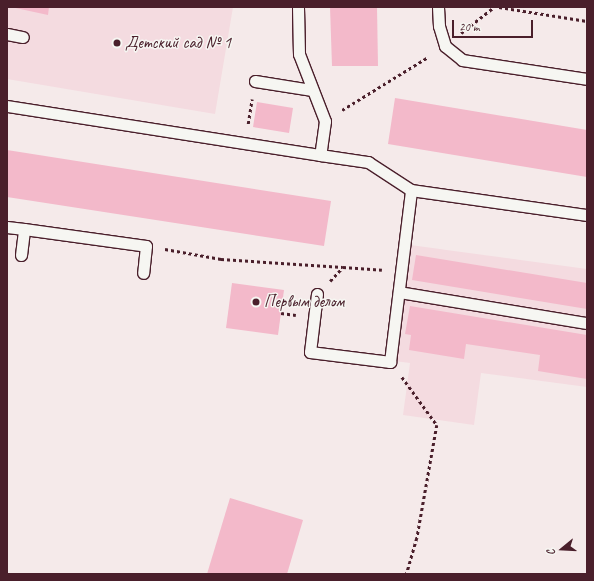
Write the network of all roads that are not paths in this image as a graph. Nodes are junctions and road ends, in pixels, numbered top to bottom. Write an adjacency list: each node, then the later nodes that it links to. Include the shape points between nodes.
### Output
1 (298, 7): 7 (lane, via 299,54)
2 (438, 7): 5 (lane, via 439,26 445,46 462,60)
3 (7, 34): 4 (lane)
4 (23, 37)
5 (587, 79)
6 (255, 81): 7 (lane)
7 (312, 90): 9 (lane, via 325,121)
8 (7, 106): 9 (lane)
9 (320, 155): 10 (lane, via 368,162)
10 (411, 190): 11 (lane); 16 (lane)
11 (587, 215)
12 (7, 227): 13 (lane)
13 (24, 229): 14 (lane); 15 (lane, via 146,246)
14 (21, 255)
15 (143, 273)
16 (399, 292): 17 (lane, via 390,362 310,352); 18 (lane)
17 (317, 294)
18 (587, 323)

